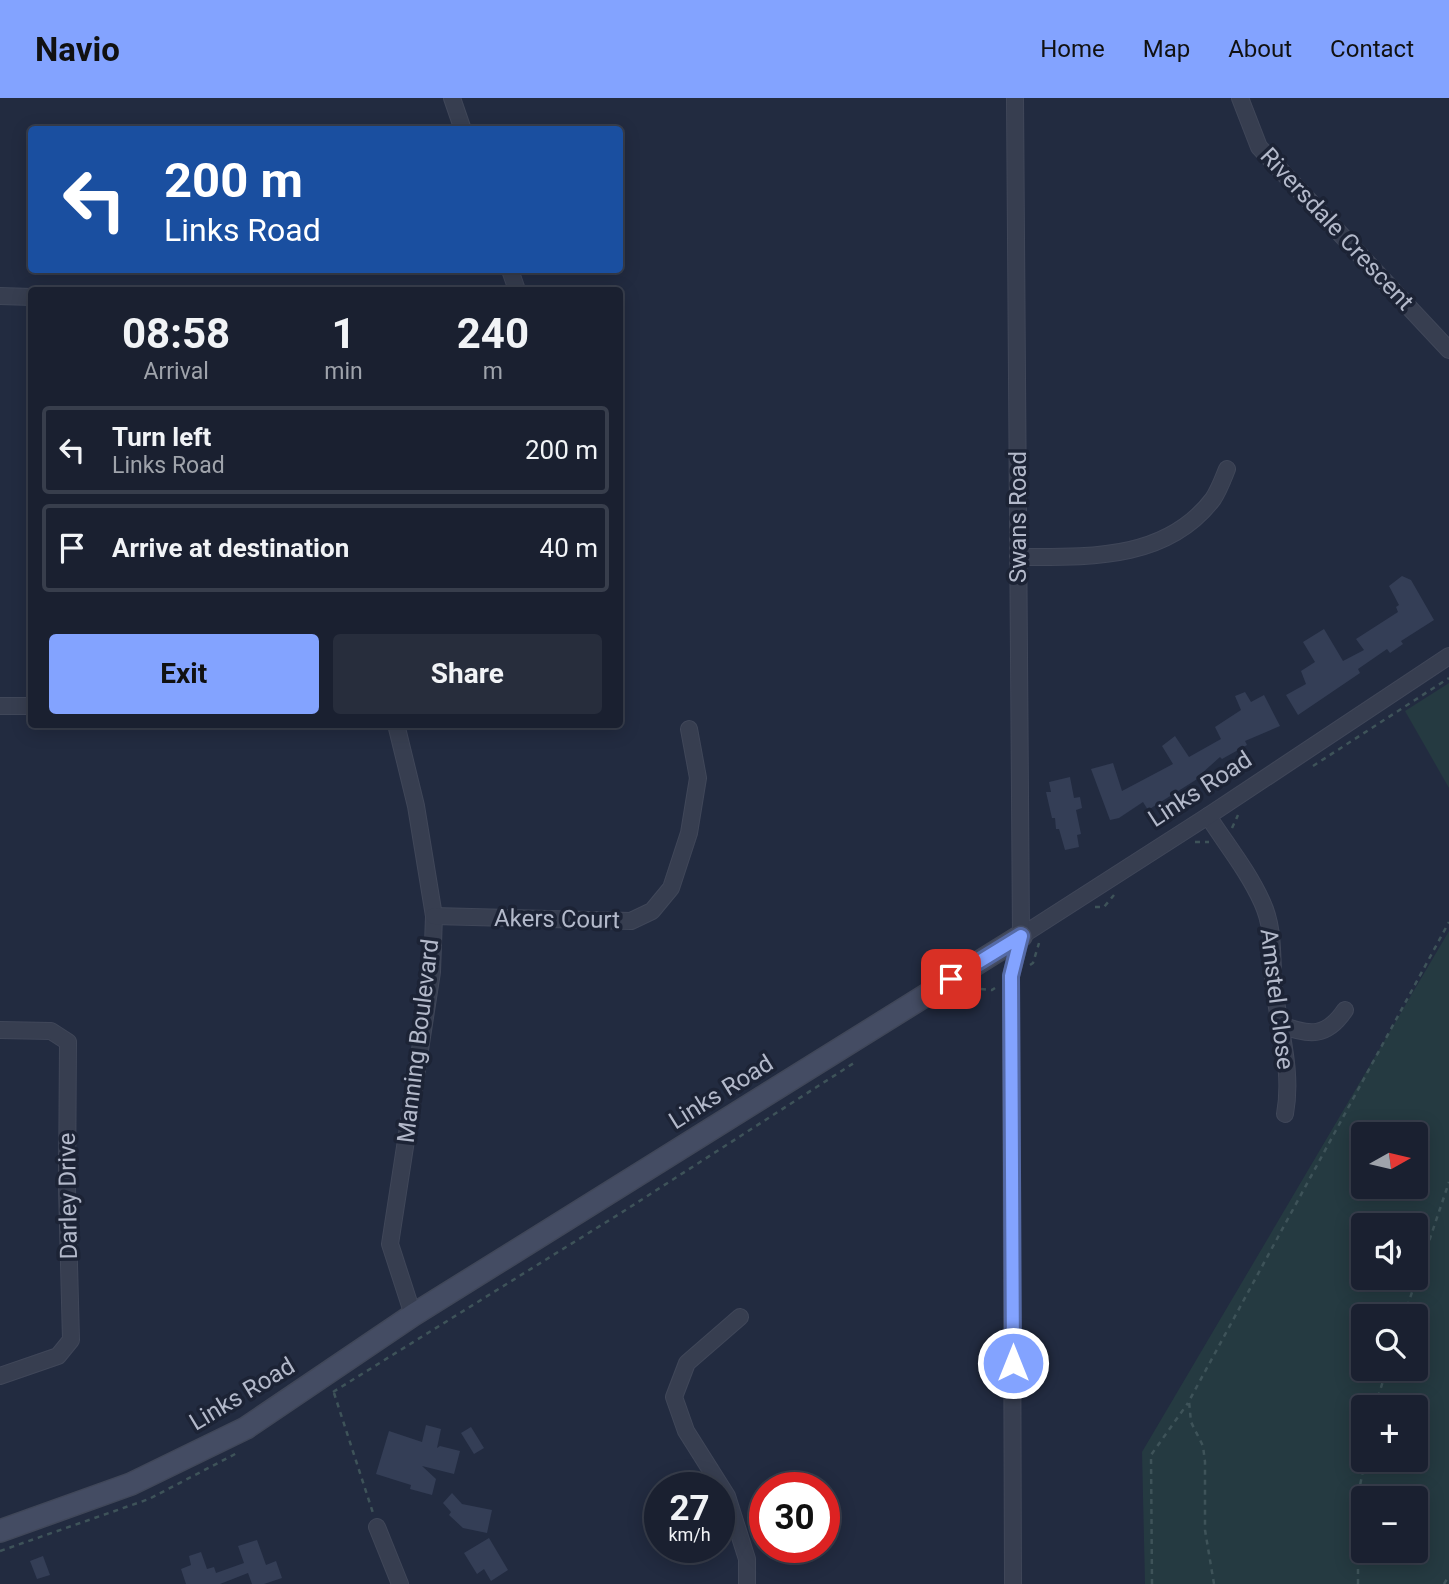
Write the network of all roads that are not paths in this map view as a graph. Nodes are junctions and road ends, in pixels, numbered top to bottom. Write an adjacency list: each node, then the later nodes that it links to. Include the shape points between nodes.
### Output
1 (452, 98): 4 (street)
2 (1015, 98): 9 (street, Swans Road)
3 (1245, 100): 7 (street, Riversdale Crescent, via 1259,147)
4 (462, 126)
5 (0, 296): 6 (street)
6 (28, 297)
7 (1449, 350)
8 (1227, 469): 9 (street, via 1214,497 1191,523 1162,540 1092,557)
9 (1018, 556): 17 (street, Swans Road)
10 (1449, 656): 15 (street, Links Road)
11 (0, 706): 12 (street)
12 (28, 706)
13 (397, 728): 16 (street, Manning Boulevard, via 416,806)
14 (689, 729): 16 (street, Akers Court, via 698,778 689,834 670,888 652,911 631,921)
15 (1208, 816): 17 (street, Links Road); 19 (street, Amstel Close, via 1263,903)
16 (434, 916): 22 (street, Manning Boulevard, via 432,972 390,1244)
17 (1021, 936): 22 (street, Links Road); 29 (street, Swans Road, via 1011,976)
18 (1345, 1010): 19 (street, via 1335,1025 1321,1031)
19 (1281, 1025): 21 (street, Amstel Close, via 1288,1095)
20 (0, 1030): 24 (street, Darley Drive, via 51,1031 68,1042 71,1340 58,1356)
21 (1284, 1114)
22 (413, 1315): 26 (street, Links Road, via 247,1428 131,1484)
23 (740, 1317): 28 (street, via 687,1363 674,1397 685,1430 727,1496 747,1559)
24 (0, 1376)
25 (377, 1527): 27 (street)
26 (0, 1531)
27 (400, 1584)
28 (747, 1584)
29 (1013, 1584)

